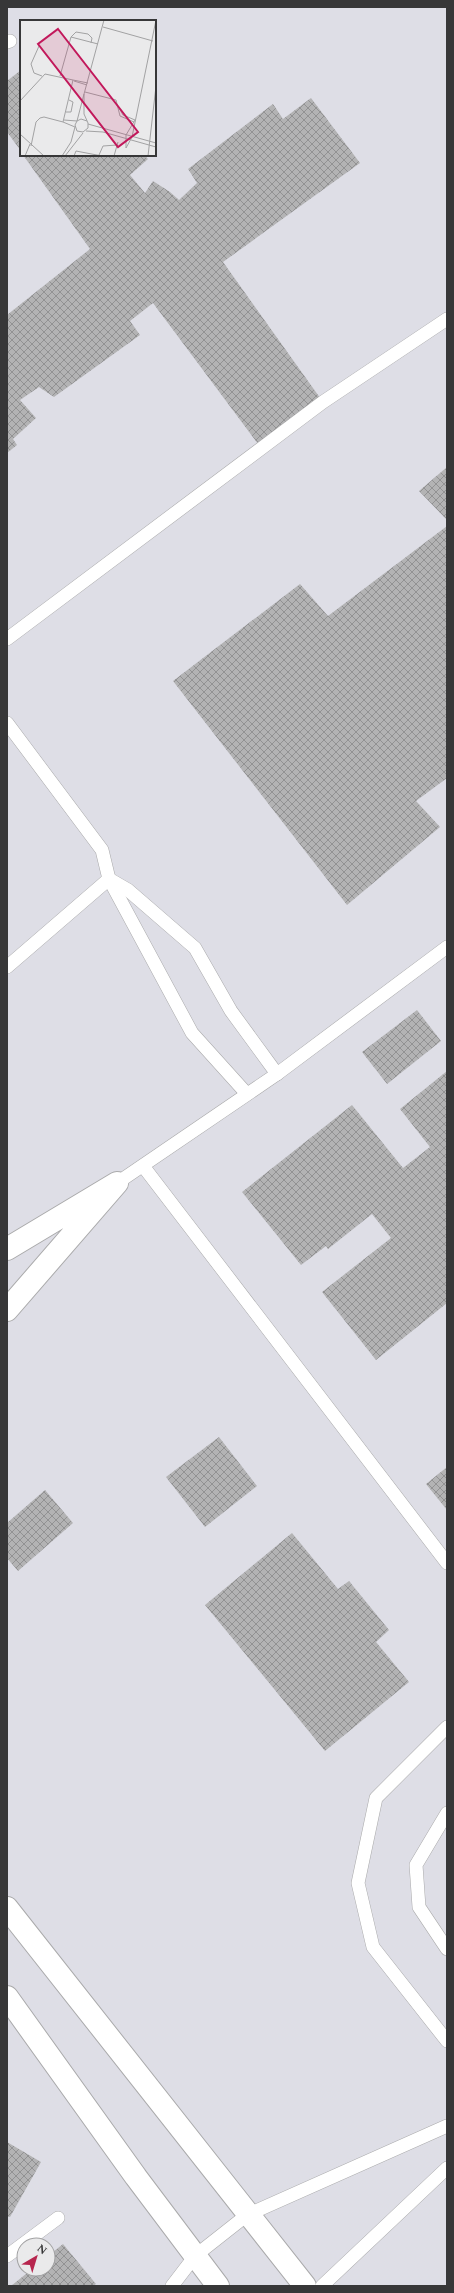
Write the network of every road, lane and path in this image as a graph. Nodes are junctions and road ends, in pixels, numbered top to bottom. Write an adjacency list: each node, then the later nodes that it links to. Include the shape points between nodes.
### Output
1 (447, 319): 2 (lane, via 323,402)
2 (7, 639)
3 (7, 722): 4 (lane, via 102,850)
4 (109, 879): 6 (lane); 7 (lane, via 128,890 195,948 231,1011); 8 (lane, via 192,1033)
5 (447, 947): 7 (lane)
6 (7, 967)
7 (277, 1074): 8 (lane)
8 (248, 1094): 9 (lane)
9 (143, 1166): 10 (lane); 13 (lane)
10 (117, 1183): 11 (street); 12 (street)
11 (7, 1249)
12 (7, 1310)
13 (447, 1563)
14 (447, 1727): 19 (lane, via 376,1798 358,1883 373,1947)
15 (447, 1813): 17 (lane, via 416,1865 419,1907)
16 (7, 1908): 22 (street)
17 (447, 1949)
18 (7, 1997): 25 (street)
19 (447, 2041)
20 (447, 2126): 22 (lane)
21 (447, 2168): 29 (lane)
22 (247, 2214): 25 (lane); 28 (street)
23 (58, 2218): 24 (lane)
24 (10, 2250)
25 (195, 2256): 26 (lane); 27 (street)
26 (172, 2286)
27 (218, 2286)
28 (305, 2286)
29 (322, 2286)

